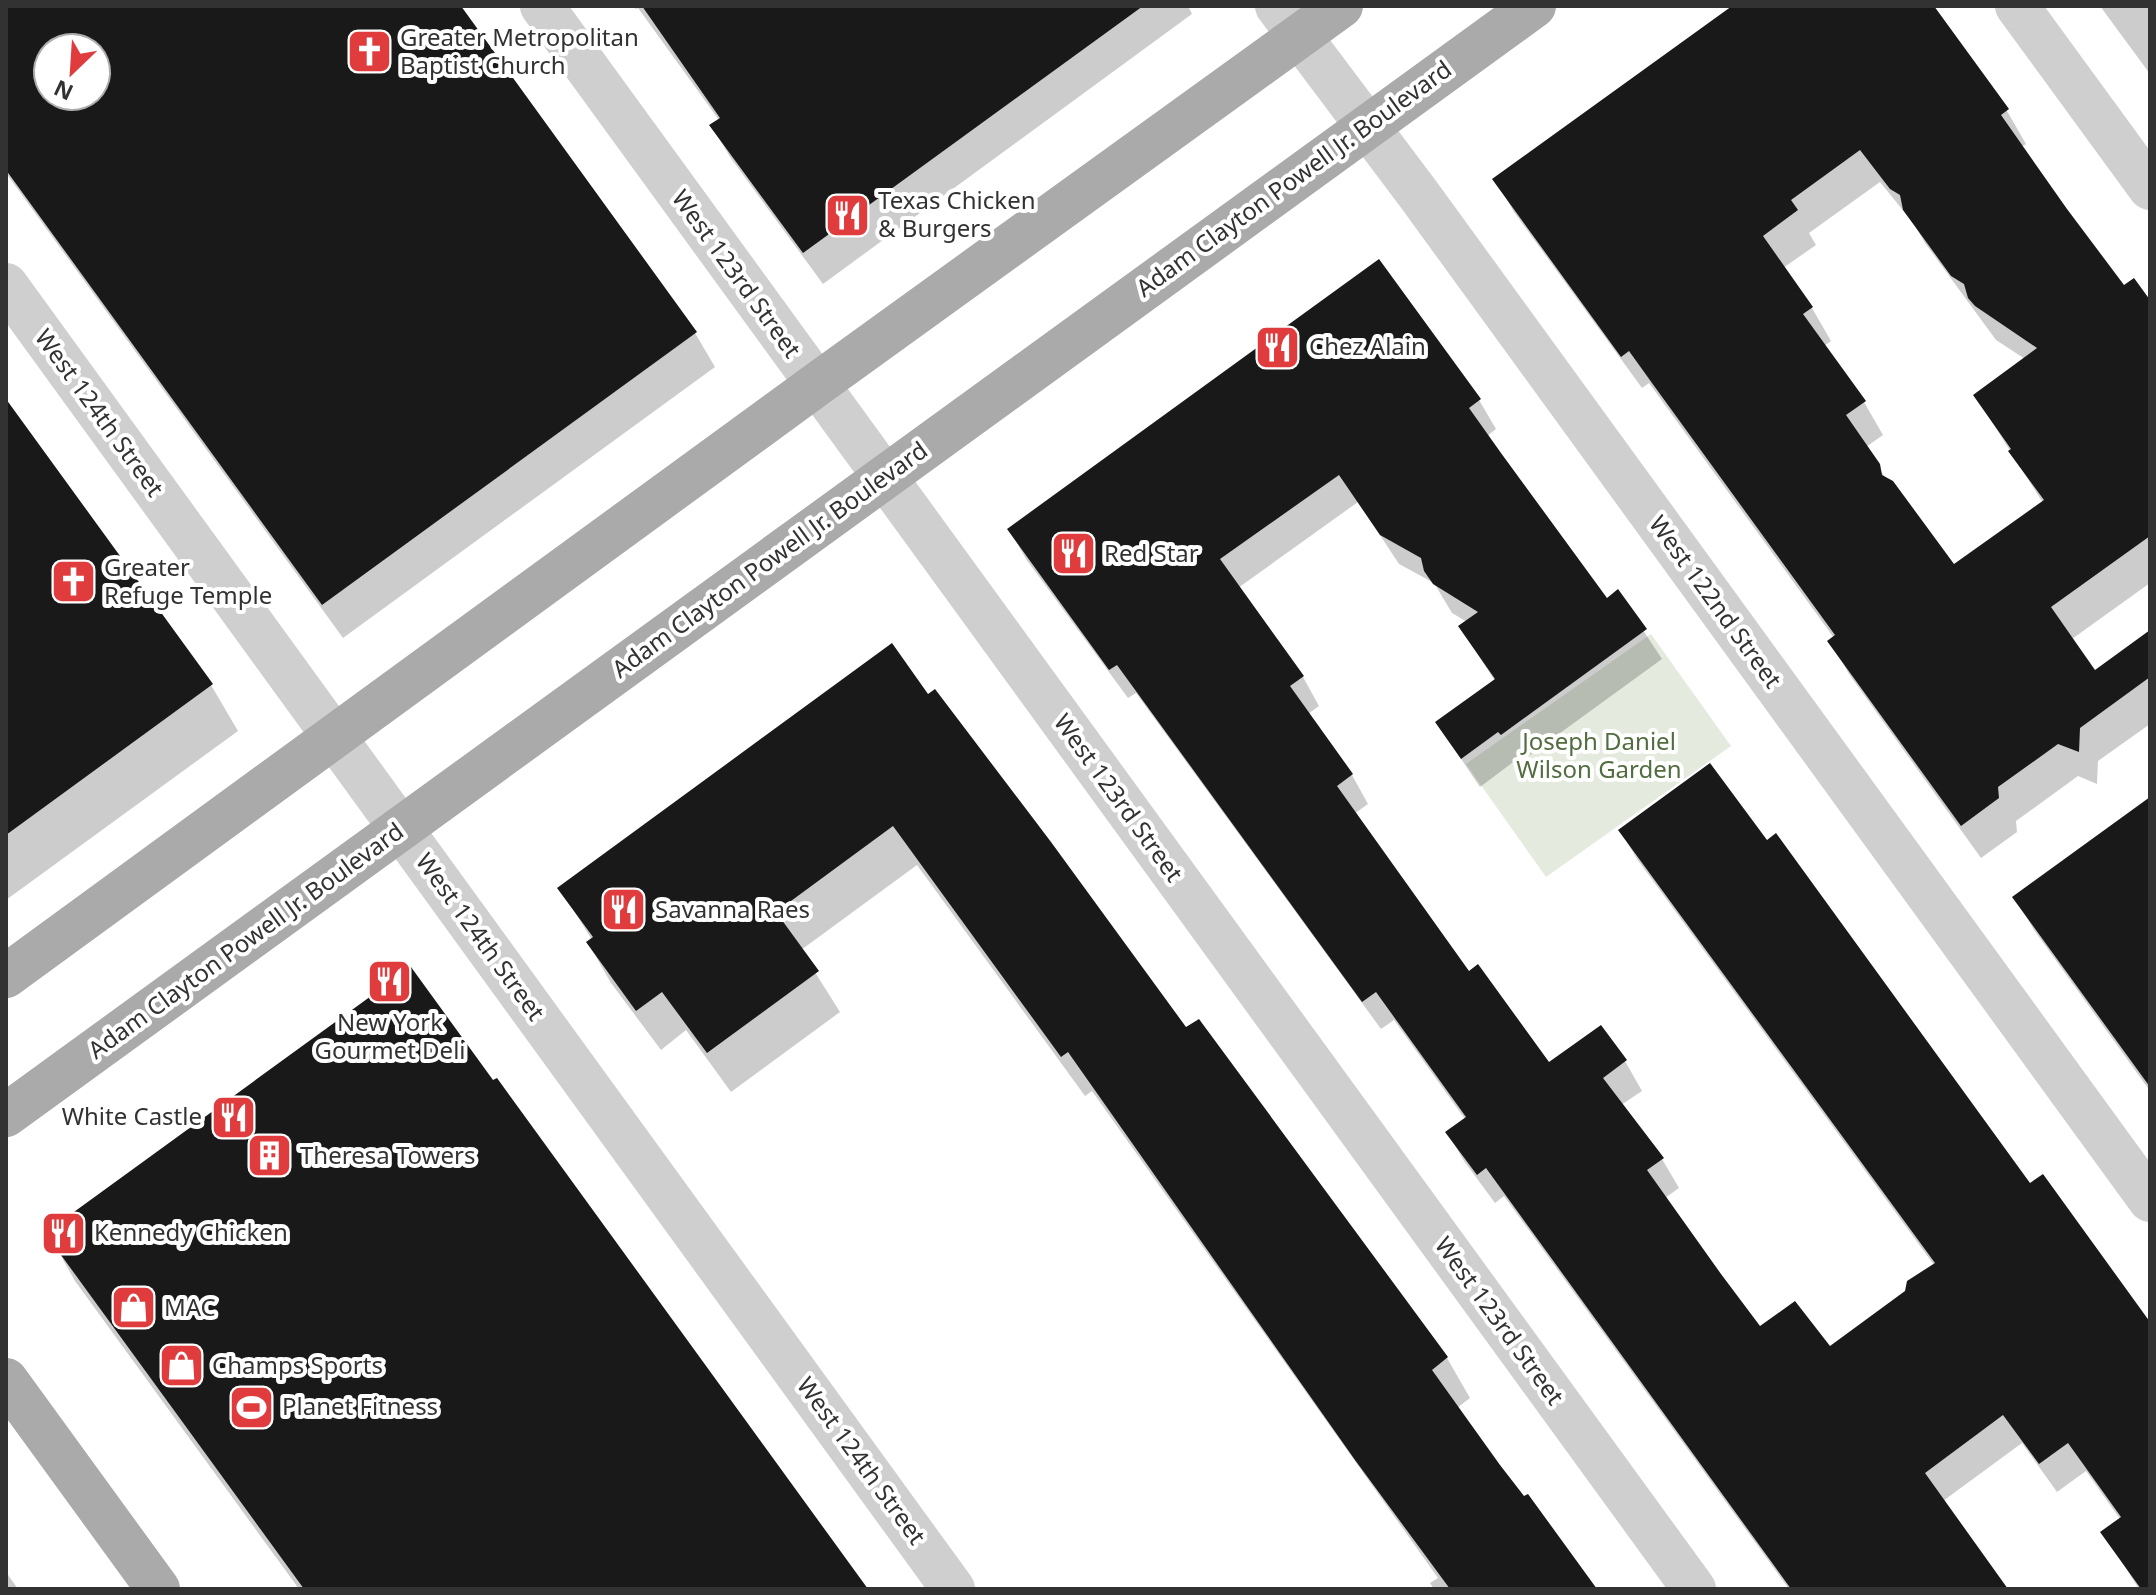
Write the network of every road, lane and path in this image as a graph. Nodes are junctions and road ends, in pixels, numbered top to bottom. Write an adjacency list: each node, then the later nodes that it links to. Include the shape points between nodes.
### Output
1 (542, 6): 9 (street, West 123rd Street)
2 (1341, 6): 5 (main road)
3 (1534, 6): 6 (main road, Adam Clayton Powell Jr. Boulevard)
4 (2017, 6): 7 (street)
5 (1288, 21): 6 (street, West 122nd Street); 9 (main road)
6 (1367, 127): 10 (main road, Adam Clayton Powell Jr. Boulevard); 15 (street, West 122nd Street)
7 (2150, 188)
8 (6, 285): 11 (street, West 124th Street)
9 (816, 385): 10 (street, West 123rd Street); 11 (main road)
10 (883, 476): 12 (main road, Adam Clayton Powell Jr. Boulevard); 19 (street, West 123rd Street)
11 (334, 737): 12 (street, West 124th Street); 13 (main road)
12 (401, 829): 14 (main road, Adam Clayton Powell Jr. Boulevard); 18 (street, West 124th Street)
13 (6, 976)
14 (6, 1115)
15 (2150, 1200)
16 (6, 1380): 17 (main road)
17 (158, 1589)
18 (953, 1589)
19 (1694, 1589)

